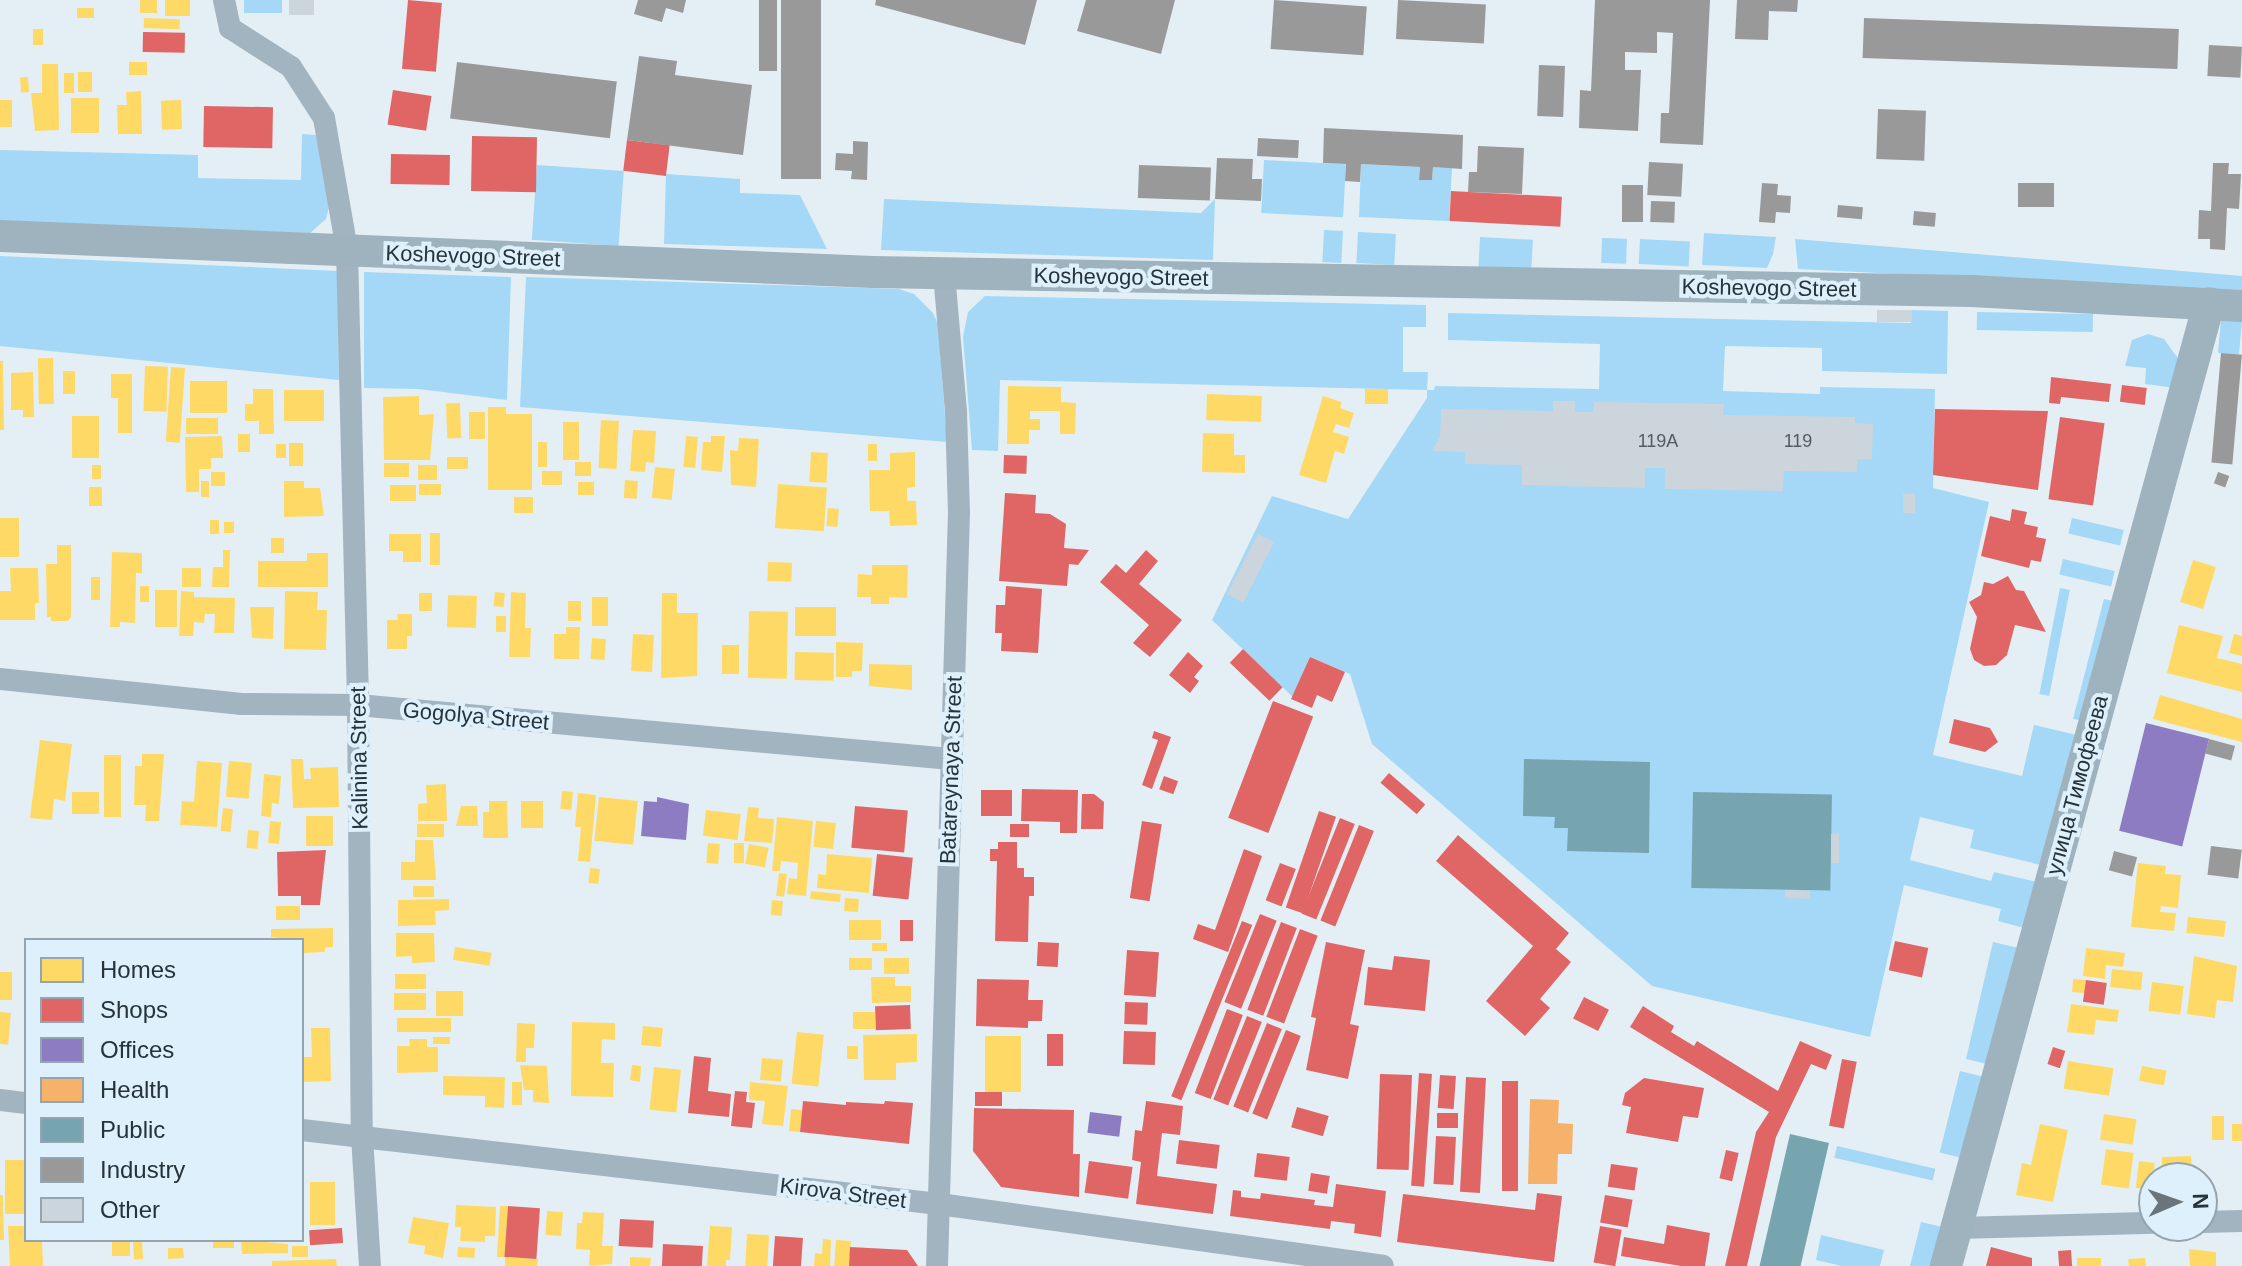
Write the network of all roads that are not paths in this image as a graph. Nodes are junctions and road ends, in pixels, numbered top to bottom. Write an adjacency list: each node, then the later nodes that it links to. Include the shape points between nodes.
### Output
1 (224, 0): 3 (street, Kalinina Street, via 230,28 291,67 324,118)
2 (0, 236): 3 (street, Koshevogo Street)
3 (347, 250): 4 (street, Koshevogo Street); 8 (street, Kalinina Street)
4 (944, 274): 5 (street, Koshevogo Street, via 1946,291); 9 (street, Batareynaya Street, via 959,481)
5 (2209, 303): 6 (street, Koshevogo Street); 18 (street, улица Тимофеева)
6 (2242, 306)
7 (0, 679): 8 (street, Gogolya Street, via 242,704)
8 (358, 705): 9 (street, Gogolya Street); 13 (street, Kalinina Street)
9 (951, 759): 14 (street, Batareynaya Street)
10 (0, 1100): 11 (street)
11 (24, 1103)
12 (304, 1130): 13 (street, Kirova Street)
13 (362, 1136): 14 (street, Kirova Street); 19 (street, Kalinina Street)
14 (939, 1204): 20 (street, Batareynaya Street); 21 (street, Kirova Street)
15 (2242, 1221): 16 (street)
16 (2218, 1222)
17 (2138, 1223): 18 (street)
18 (1957, 1228): 22 (street, улица Тимофеева)
19 (370, 1266)
20 (937, 1266)
21 (1383, 1266)
22 (1946, 1266)

